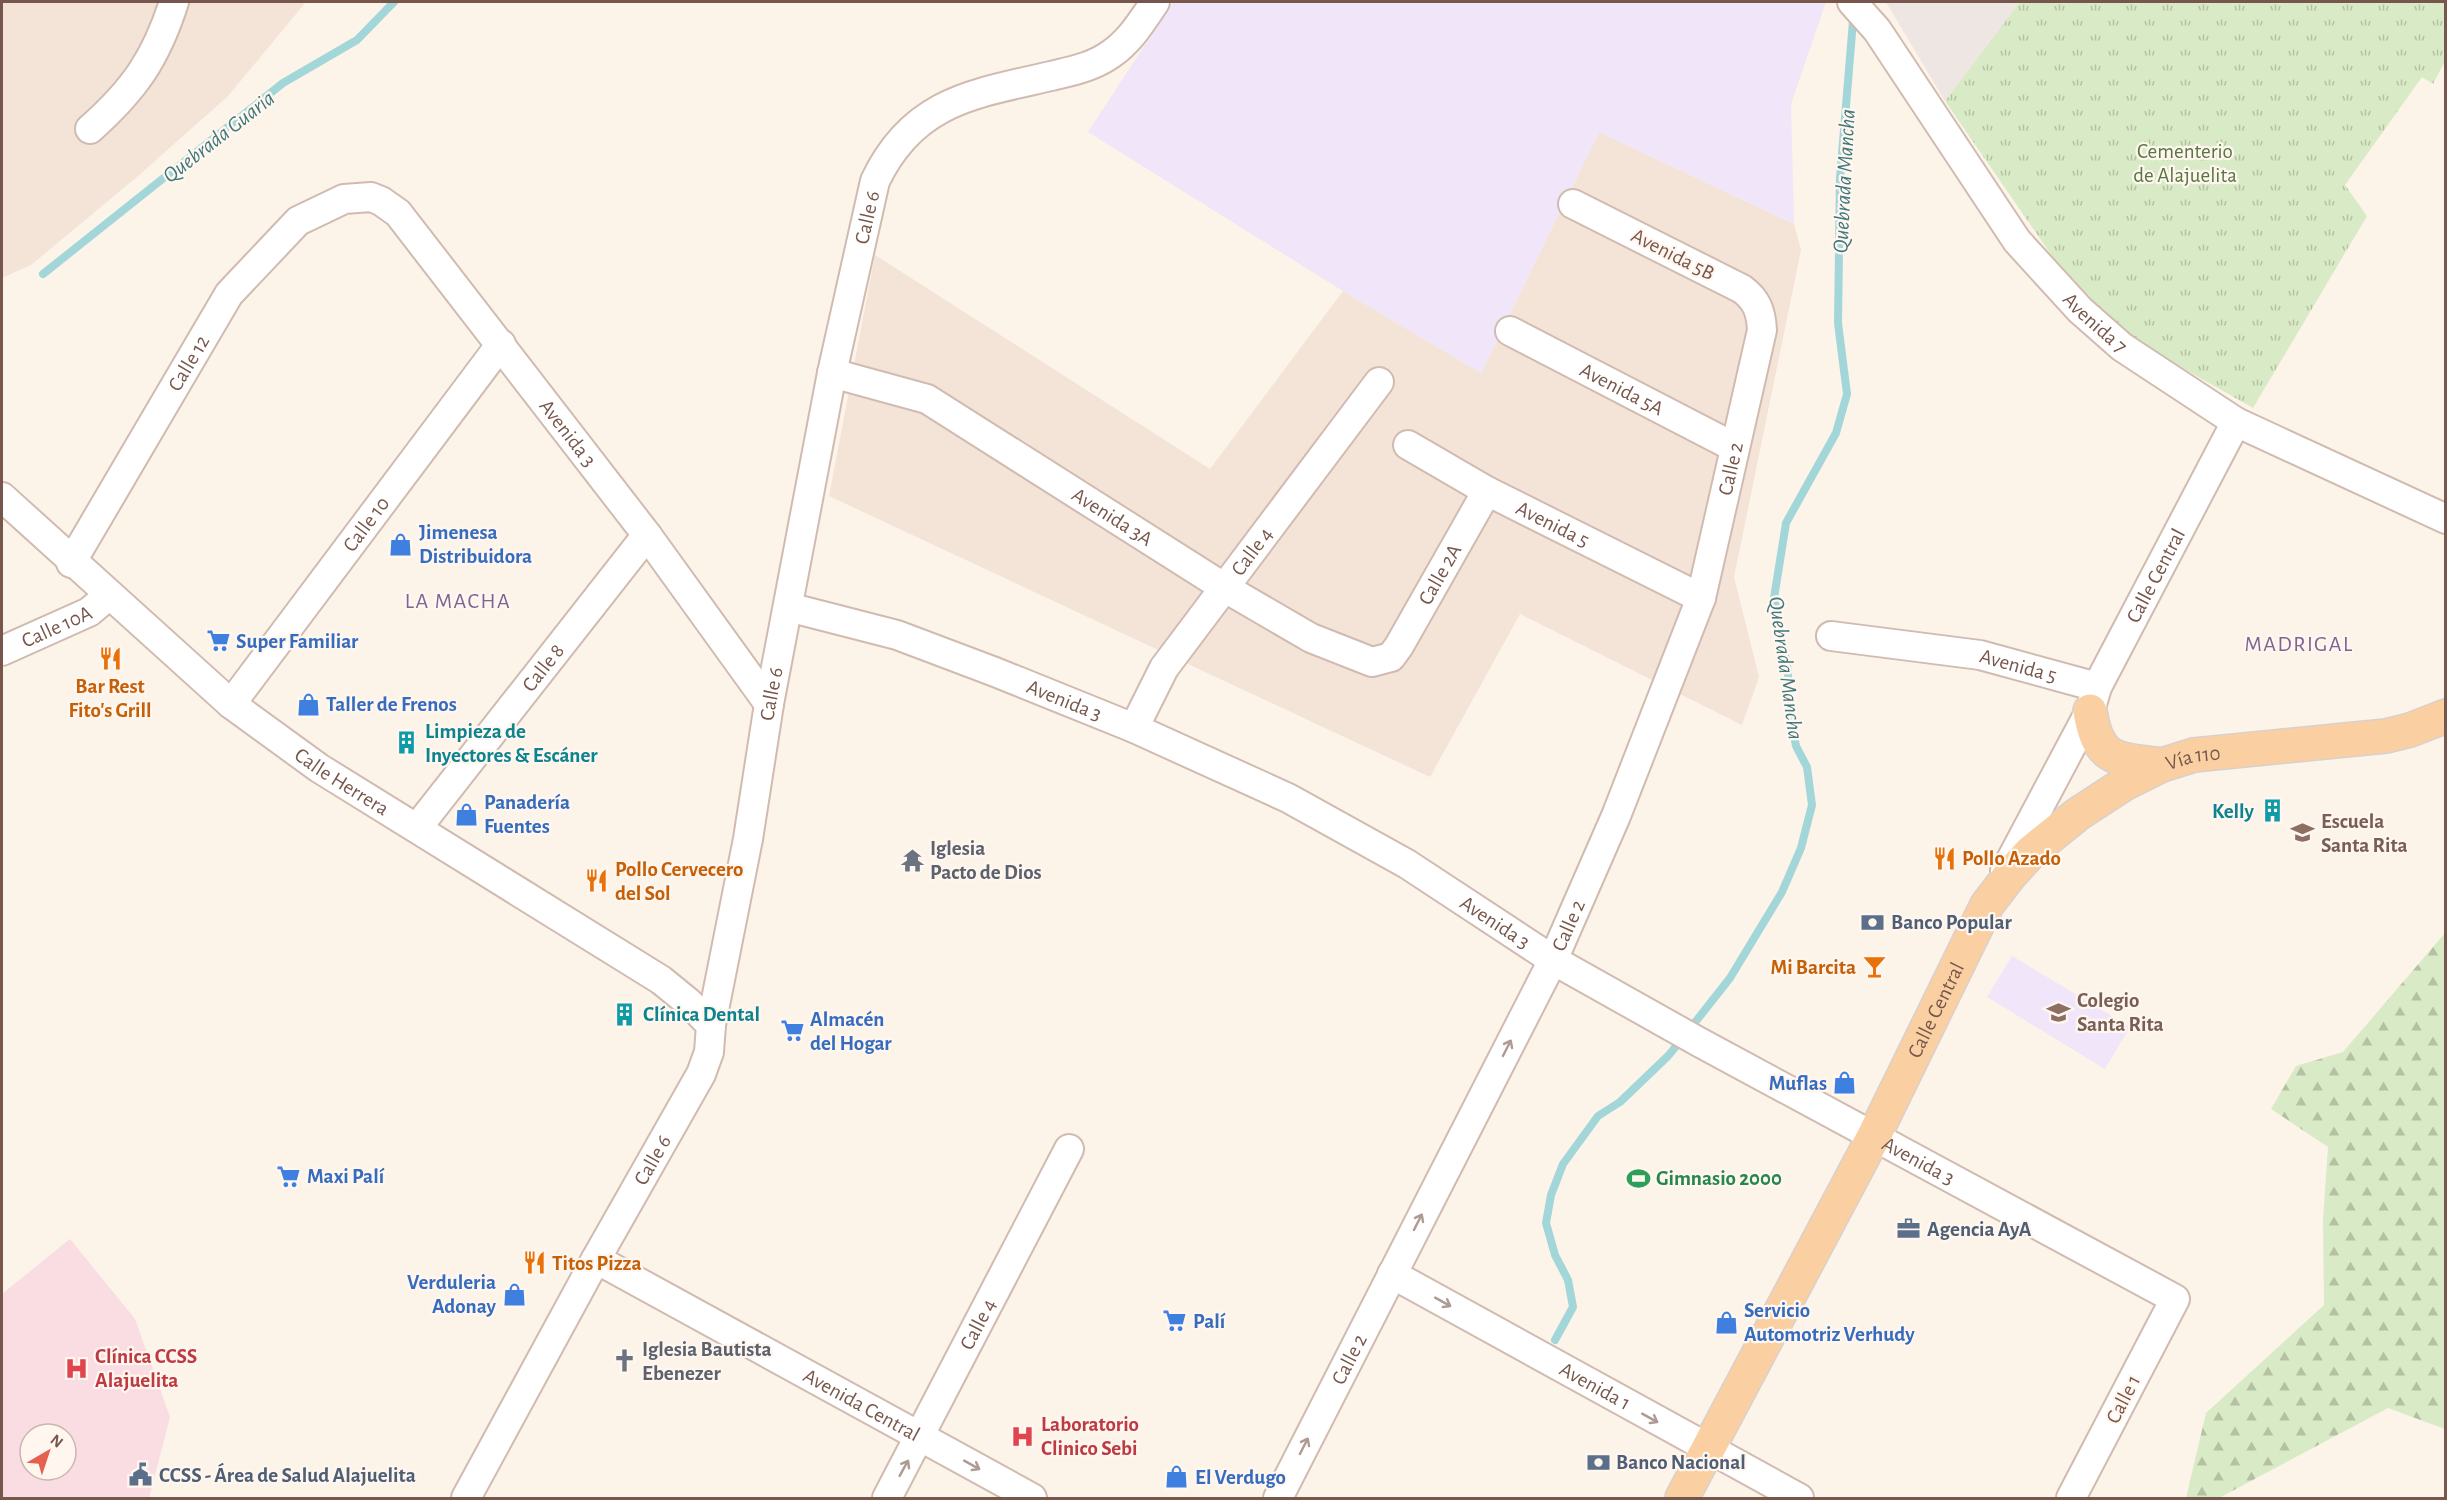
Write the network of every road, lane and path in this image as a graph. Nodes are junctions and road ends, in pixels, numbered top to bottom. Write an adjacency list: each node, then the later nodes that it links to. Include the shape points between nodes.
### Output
1 (174, 2): 4 (street, via 165,31 140,78)
2 (1155, 2): 10 (street, Calle 6, via 1132,37 1096,63 962,97 941,106 905,134 883,164 873,189)
3 (1852, 2): 12 (street, Avenida 7, via 1877,30 2017,241 2080,310 2122,347)
4 (90, 129)
5 (344, 199): 9 (street, Avenida 3, via 371,197 398,213); 19 (street, Calle 12, via 298,221 229,294)
6 (1573, 204): 7 (street, Avenida 5B, via 1742,289)
7 (1762, 315): 14 (street, Calle 2, via 1762,330)
8 (1510, 331): 14 (street, Avenida 5A)
9 (501, 344): 18 (street, Avenida 3); 28 (street, Calle 10)
10 (832, 373): 20 (street, Avenida 3A, via 927,399); 23 (street, Calle 6)
11 (1379, 382): 20 (street, Calle 4)
12 (2236, 422): 17 (street, Avenida 7); 27 (street, Calle Central)
13 (1408, 446): 15 (street, Avenida 5)
14 (1734, 447): 22 (street, Calle 2)
15 (1487, 491): 22 (street, Avenida 5); 26 (street, Calle 2A)
16 (2, 497): 19 (street, Calle Herrera)
17 (2445, 519)
18 (647, 535): 29 (street, Avenida 3); 33 (street, Calle 8)
19 (71, 563): 21 (street, Calle Herrera)
20 (1225, 588): 26 (street, Avenida 3A, via 1311,638 1354,657 1372,663); 31 (street, Calle 4, via 1164,668)
21 (108, 596): 25 (street, Calle 10A, via 89,612); 28 (street, Calle Herrera)
22 (1701, 598): 35 (street, Calle 2, via 1643,751)
23 (788, 607): 29 (street, Calle 6); 31 (street, Avenida 3, via 897,635)
24 (1831, 636): 27 (street, Avenida 5, via 1980,655)
25 (2, 651)
26 (1391, 657)
27 (2094, 699): 32 (main road, via 2093,735 2101,747 2124,760); 34 (street, Calle Central)
28 (231, 704): 33 (street, Calle Herrera, via 319,768)
29 (769, 704): 36 (street, Calle 6, via 748,840)
30 (2445, 716): 32 (main road, Vía 110, via 2386,736 2194,755)
31 (1134, 728): 35 (street, Avenida 3, via 1298,804 1407,864)
32 (2162, 765): 34 (main road, Vía 110, via 2099,800 2054,832 2010,874)
33 (417, 828): 36 (street, Calle Herrera, via 661,980)
34 (1987, 905): 37 (main road, Calle Central)
35 (1553, 960): 37 (street, Avenida 3); 40 (street, Calle 2, one-way to 35)
36 (711, 1025): 39 (street, Calle 6, via 709,1052 701,1074)
37 (1874, 1136): 41 (street, Avenida 3); 43 (main road, Calle Central)
38 (1069, 1149): 42 (street, Calle 4)
39 (596, 1259): 42 (street, Avenida Central); 44 (street, Calle 6)
40 (1392, 1274): 43 (street, Avenida 1, one-way to 43); 47 (street, Calle 2, one-way to 40)
41 (2175, 1299): 50 (street, Calle 1)
42 (921, 1437): 45 (street, Calle 4, one-way to 42); 46 (street, Avenida Central, one-way to 46)
43 (1708, 1450): 48 (main road, Calle Central); 49 (street, Avenida 1)
44 (466, 1498)
45 (887, 1498)
46 (1032, 1498)
47 (1278, 1498)
48 (1682, 1498)
49 (1799, 1498)
50 (2072, 1498)

